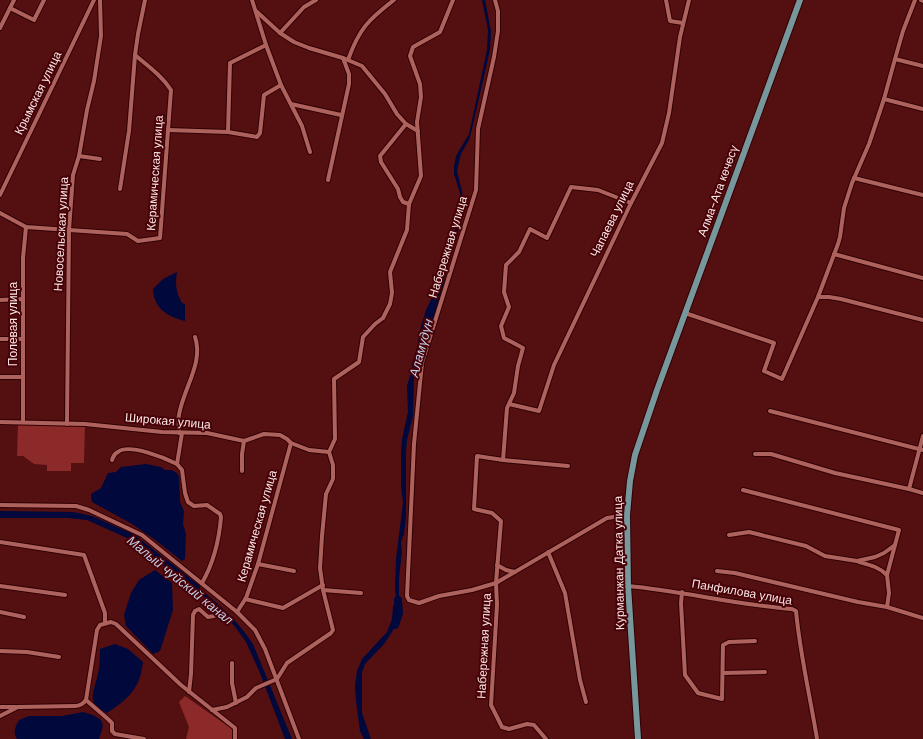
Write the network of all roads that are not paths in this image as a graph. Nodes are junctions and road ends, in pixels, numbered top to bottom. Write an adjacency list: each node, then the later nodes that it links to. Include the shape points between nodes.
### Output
1 (14, 0): 16 (street)
2 (44, 0): 16 (street, via 34,20)
3 (94, 0): 42 (street, Крымская улица)
4 (100, 0): 37 (street, Новосельская улица, via 101,36)
5 (145, 0): 22 (street)
6 (258, 0): 15 (street)
7 (316, 0): 20 (street, via 304,7)
8 (394, 0): 25 (street, via 363,28)
9 (453, 0): 34 (street, via 440,32 413,47 410,56 420,84)
10 (495, 0): 96 (street, Набережная улица, via 498,31 478,129 476,190 422,363 414,444 407,596 409,600 419,603)
11 (666, 0): 18 (street, via 670,21)
12 (689, 0): 18 (street, Чапаева улица)
13 (800, 0): 54 (main road, Алма-Ата көчөсү)
14 (916, 0): 24 (street)
15 (253, 2): 17 (street)
16 (10, 8): 19 (street)
17 (256, 12): 20 (street); 21 (street)
18 (683, 23): 44 (street, Чапаева улица, via 662,143)
19 (0, 28)
20 (280, 33): 23 (street, via 309,48)
21 (266, 45): 27 (street); 35 (street, via 230,63)
22 (135, 55): 33 (street, Керамическая улица, via 171,90); 41 (street, via 129,131)
23 (344, 58): 25 (street); 31 (street, via 349,84)
24 (894, 59): 26 (street); 28 (street)
25 (348, 60): 32 (street, via 362,66)
26 (923, 66)
27 (281, 85): 29 (street); 35 (street, via 264,95 260,133 257,137)
28 (884, 99): 30 (street); 39 (street)
29 (291, 104): 31 (street); 36 (street, via 302,126)
30 (923, 109)
31 (341, 115): 40 (street)
32 (406, 124): 34 (street); 45 (street, via 380,156 403,202)
33 (168, 130): 35 (street); 48 (street, Керамическая улица, via 160,238 138,241 127,234)
34 (418, 131): 45 (street, via 421,176)
35 (228, 132)
36 (310, 152)
37 (79, 156): 38 (street); 48 (street, Новосельская улица, via 73,175)
38 (100, 159)
39 (854, 178): 43 (street); 49 (street, via 844,208 840,237)
40 (328, 180)
41 (120, 189)
42 (0, 194)
43 (923, 195)
44 (630, 203): 62 (street, Чапаева улица, via 554,365 539,411); 62 (street, via 598,190 571,187 546,238 530,230 518,252 506,265 504,292 509,307 501,326 504,338 523,348 514,393)
45 (409, 204): 72 (street, via 407,230 390,272 390,304 383,318 363,337 359,362 334,379 335,439)
46 (0, 213): 47 (street)
47 (26, 227): 48 (street); 52 (street, Полевая улица)
48 (69, 230): 66 (street, Новосельская улица)
49 (834, 254): 50 (street); 51 (street)
50 (923, 278)
51 (818, 297): 54 (street, via 782,379 764,372 774,343); 55 (street, via 841,299)
52 (23, 299): 53 (street); 57 (street, Полевая улица)
53 (0, 300)
54 (685, 313): 61 (main road, Алма-Ата көчөсү)
55 (923, 320)
56 (195, 337): 67 (street, via 198,349 178,415)
57 (23, 338): 58 (street); 60 (street, Полевая улица)
58 (0, 339)
59 (0, 377): 60 (street)
60 (23, 377): 65 (street, Полевая улица)
61 (657, 390): 83 (main road, Курманжан Датка улица, via 635,455)
62 (509, 404): 75 (street)
63 (770, 411): 71 (street)
64 (0, 422): 65 (street, Широкая улица)
65 (23, 422): 66 (street, Широкая улица)
66 (67, 424): 67 (street, Широкая улица)
67 (180, 433): 69 (street, Широкая улица, via 207,433); 76 (street)
68 (923, 436): 71 (street)
69 (244, 441): 70 (street, via 264,434 280,435); 78 (street)
70 (291, 443): 72 (street, via 310,450); 89 (street, Керамическая улица)
71 (921, 450): 79 (street)
72 (329, 452): 99 (street, via 333,465 333,479 326,494 322,536 320,568)
73 (755, 454): 79 (street, via 771,454 835,473)
74 (112, 460): 76 (street, via 118,452 125,449 159,456)
75 (503, 460): 77 (street); 90 (street, via 477,456 474,509 492,513 501,521)
76 (176, 464): 95 (street, via 182,470 188,502 194,506 207,506 220,514 216,552 211,568)
77 (568, 466)
78 (242, 471)
79 (909, 489): 81 (street)
80 (743, 490): 86 (street, via 899,530)
81 (923, 493)
82 (0, 505): 95 (street, via 76,506 89,510 142,535)
83 (627, 515): 87 (street, Набережная улица, via 607,518); 98 (main road, Курманжан Датка улица)
84 (729, 535): 88 (street, via 749,532 806,546 825,556)
85 (0, 542): 110 (street, via 84,555 105,613)
86 (895, 545): 88 (street, via 875,557); 94 (street)
87 (548, 552): 92 (street, Набережная улица); 120 (street, via 565,593)
88 (857, 561): 94 (street, via 874,565)
89 (258, 564): 91 (street); 103 (street, Керамическая улица)
90 (498, 565): 92 (street); 96 (street)
91 (294, 571)
92 (516, 572): 96 (street, Набережная улица)
93 (716, 572): 104 (street, via 735,573)
94 (888, 575): 104 (street)
95 (202, 583): 106 (street)
96 (496, 583): 129 (street, Набережная улица, via 491,705 502,727 510,729 527,724 534,725)
97 (0, 586): 102 (street)
98 (628, 586): 100 (street, Панфилова улица); 130 (main road, Курманжан Датка улица)
99 (323, 587): 101 (street); 103 (street, via 283,608); 117 (street, via 333,630 287,663)
100 (682, 592): 116 (street, via 685,675 698,692 722,699); 131 (street, Панфилова улица, via 796,611 799,642)
101 (361, 593)
102 (65, 596)
103 (245, 599): 106 (street, Керамическая улица)
104 (887, 607): 109 (street)
105 (0, 612): 108 (street)
106 (237, 612): 117 (street, via 255,630 265,649)
107 (214, 616): 118 (street, via 208,617 199,609 193,615)
108 (24, 617)
109 (923, 618)
110 (105, 623): 118 (street, via 116,624); 119 (street, via 97,630)
111 (755, 641): 116 (street, via 729,642 723,645)
112 (0, 651): 113 (street)
113 (60, 657)
114 (232, 663): 121 (street)
115 (765, 672): 116 (street)
116 (723, 673)
117 (275, 680): 121 (street, via 259,687); 128 (street)
118 (189, 692): 124 (street)
119 (86, 700): 123 (street, via 80,706); 126 (street, via 112,723 112,731 115,734)
120 (586, 702)
121 (236, 703): 124 (street)
122 (0, 707): 123 (street)
123 (18, 707): 125 (street)
124 (212, 710): 127 (street, via 235,728)
125 (0, 716)
126 (144, 739)
127 (235, 739)
128 (299, 739)
129 (546, 739)
130 (638, 739)
131 (817, 739)

